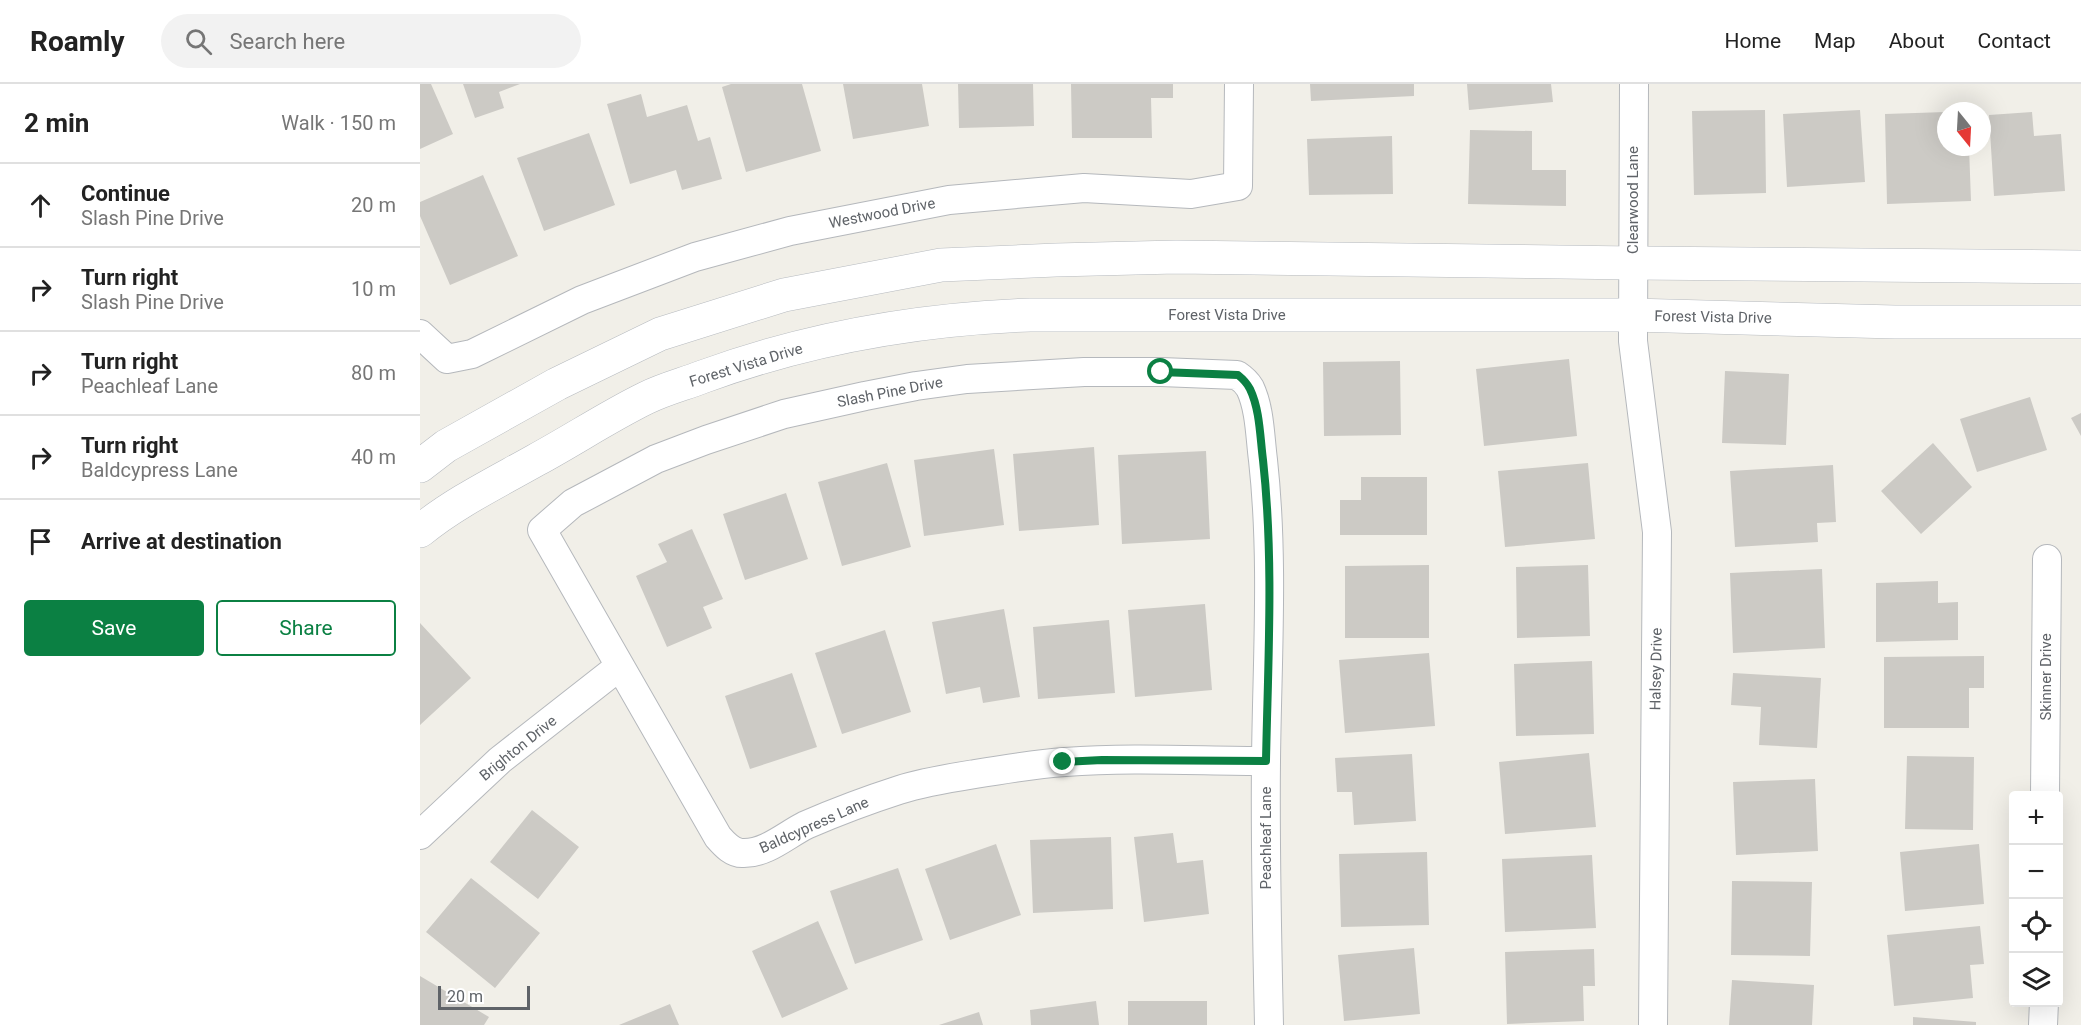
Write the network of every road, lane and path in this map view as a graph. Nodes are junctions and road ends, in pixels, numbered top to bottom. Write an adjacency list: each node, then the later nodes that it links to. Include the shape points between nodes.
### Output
1 (1239, 84): 7 (street, Westwood Drive, via 1238,186 1191,194 1084,188 950,200 790,231 695,257 582,300 472,354 447,359)
2 (1634, 84): 3 (street, Clearwood Lane)
3 (1633, 263): 4 (main road); 5 (street, Clearwood Lane); 9 (main road, via 1176,257 941,265 784,296 660,334 556,384 446,446)
4 (2081, 267)
5 (1632, 315): 6 (main road, Forest Vista Drive); 11 (main road, Forest Vista Drive, via 1030,315 979,317 890,330 804,346 726,368 648,397); 19 (street, Halsey Drive, via 1657,532)
6 (2081, 322)
7 (420, 334)
8 (1254, 400): 10 (street, Slash Pine Drive, via 1250,388 1238,375 1172,372 1073,373 916,386 784,414 656,459 573,503); 14 (street, Peachleaf Lane, via 1267,501 1270,581)
9 (420, 466)
10 (542, 530): 13 (street, Baldcypress Lane)
11 (420, 531)
12 (2047, 559): 15 (street, Skinner Drive)
13 (620, 666): 14 (street, Baldcypress Lane, via 718,837 726,847 741,854 768,846 850,807 902,789 955,777 1063,762); 16 (street, Brighton Drive, via 500,760)
14 (1266, 761): 18 (street, Peachleaf Lane)
15 (2045, 791)
16 (420, 835)
17 (2044, 1007): 20 (street)
18 (1269, 1025)
19 (1653, 1025)
20 (2043, 1025)

